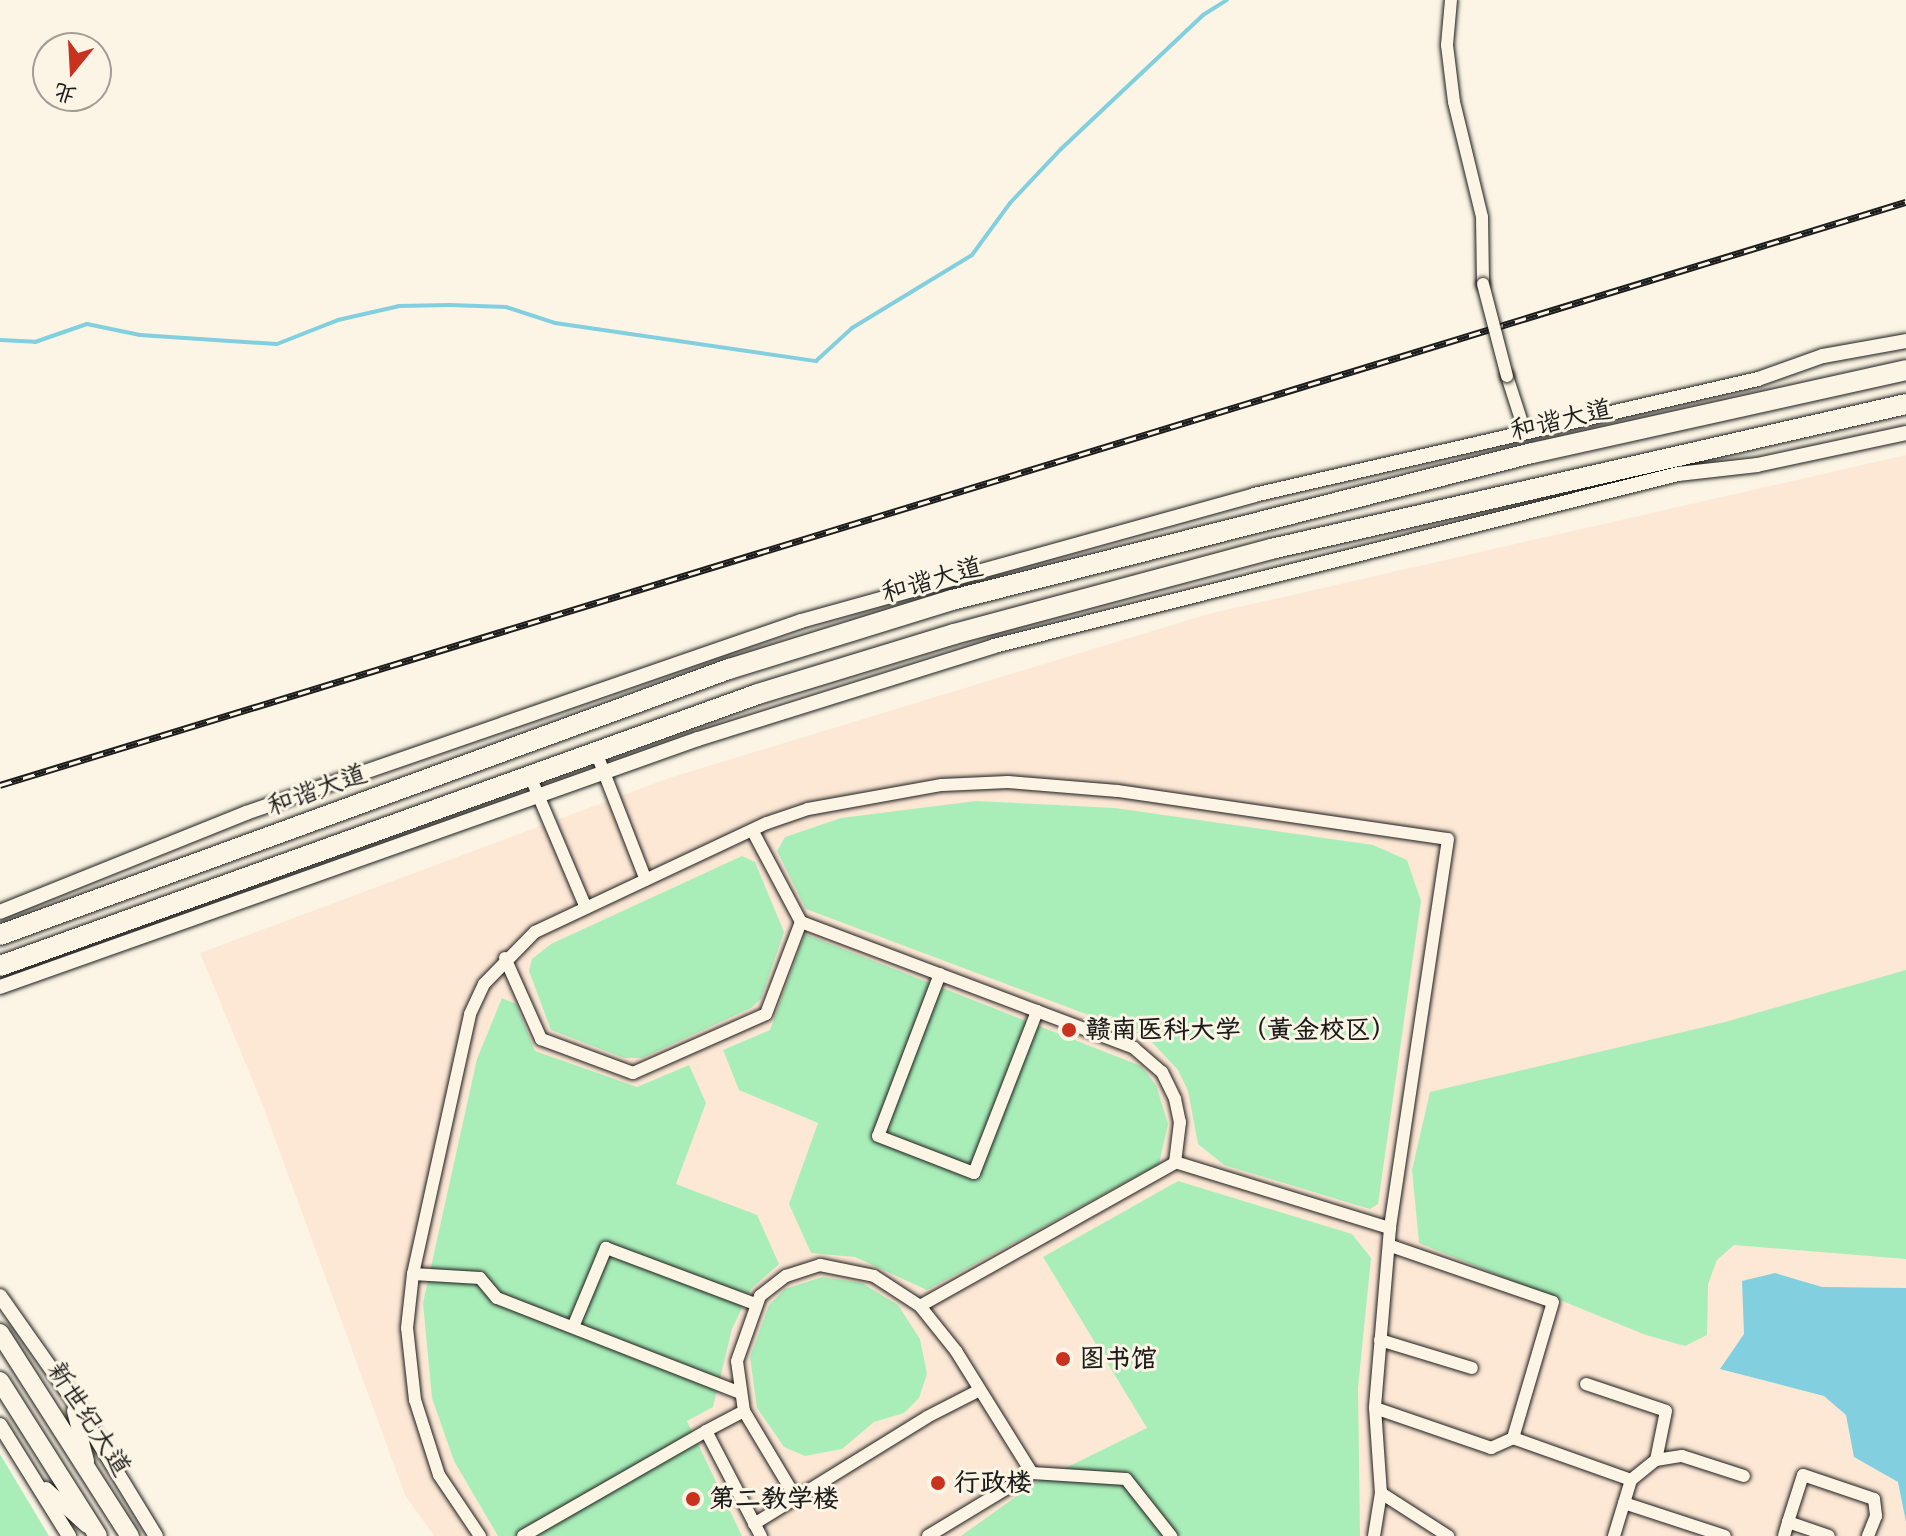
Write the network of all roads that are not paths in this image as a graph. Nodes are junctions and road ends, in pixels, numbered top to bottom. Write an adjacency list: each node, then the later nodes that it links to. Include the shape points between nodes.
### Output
1 (1451, 0): 5 (street, bridge, via 1447,45 1454,102 1482,217 1483,284)
2 (1906, 341): 5 (street, via 1823,356 1758,379)
3 (1906, 370): 14 (highway, 和谐大道, via 1532,453 952,600 729,669)
4 (1906, 404): 7 (highway, via 1271,549 954,634)
5 (1525, 432): 12 (street, via 1254,495 937,581 683,658 246,813)
6 (1906, 433): 7 (street, via 1757,465 1678,474 1160,601)
7 (600, 762): 8 (highway); 10 (street)
8 (533, 785): 11 (street); 16 (highway); 18 (street)
9 (752, 830): 10 (street); 13 (street); 21 (street, via 848,801 942,785 1008,782 1118,791 1448,839)
10 (646, 880): 11 (street)
11 (586, 908): 15 (street, via 535,932)
12 (0, 912)
13 (801, 922): 15 (street, via 766,1014 633,1073 541,1039); 17 (street)
14 (0, 935)
15 (505, 958): 23 (street, via 484,984 470,1014)
16 (0, 966)
17 (940, 974): 19 (street); 19 (street, via 878,1136 960,1168 974,1173)
18 (0, 987)
19 (1037, 1011): 20 (street, via 1134,1048 1162,1072 1180,1122)
20 (1175, 1162): 21 (street); 26 (street)
21 (1390, 1228): 22 (street)
22 (1391, 1246): 29 (street); 40 (street, via 1553,1302)
23 (413, 1274): 27 (street, via 480,1278 497,1298); 56 (street, via 407,1328 415,1400 439,1475)
24 (0, 1296): 35 (street)
25 (755, 1304): 26 (street, via 786,1276 820,1265 874,1276); 27 (street, via 606,1248); 34 (street, via 737,1361)
26 (920, 1306): 33 (street)
27 (573, 1327): 34 (street)
28 (0, 1333): 42 (main road, 新世纪大道)
29 (1380, 1340): 30 (street); 36 (street)
30 (1472, 1368)
31 (0, 1381): 53 (main road, 新世纪大道)
32 (1586, 1384): 41 (street, via 1666,1411)
33 (980, 1390): 43 (street); 48 (street)
34 (738, 1392): 37 (street)
35 (71, 1397): 42 (street); 55 (street)
36 (1375, 1408): 40 (street, via 1491,1448); 47 (street)
37 (744, 1411): 39 (street); 48 (street)
38 (0, 1425): 46 (street)
39 (706, 1431): 51 (street); 57 (street)
40 (1513, 1438): 45 (street)
41 (1656, 1460): 44 (street, via 1682,1456); 45 (street)
42 (87, 1461): 54 (main road, 新世纪大道)
43 (1032, 1473): 59 (street); 60 (street, via 1126,1479)
44 (1744, 1476)
45 (1631, 1480): 49 (street)
46 (37, 1481): 52 (street); 53 (street)
47 (1381, 1493): 61 (street); 62 (street)
48 (796, 1498): 51 (street)
49 (1624, 1503): 63 (street); 64 (street)
50 (1788, 1522): 65 (street); 66 (street); 67 (street, via 1803,1475 1874,1499 1876,1516)
51 (754, 1524): 58 (street)
52 (69, 1536)
53 (98, 1536)
54 (130, 1536)
55 (156, 1536)
56 (480, 1536)
57 (523, 1536)
58 (761, 1536)
59 (928, 1536)
60 (1171, 1536)
61 (1374, 1536)
62 (1448, 1536)
63 (1614, 1536)
64 (1725, 1536)
65 (1784, 1536)
66 (1829, 1536)
67 (1868, 1536)

